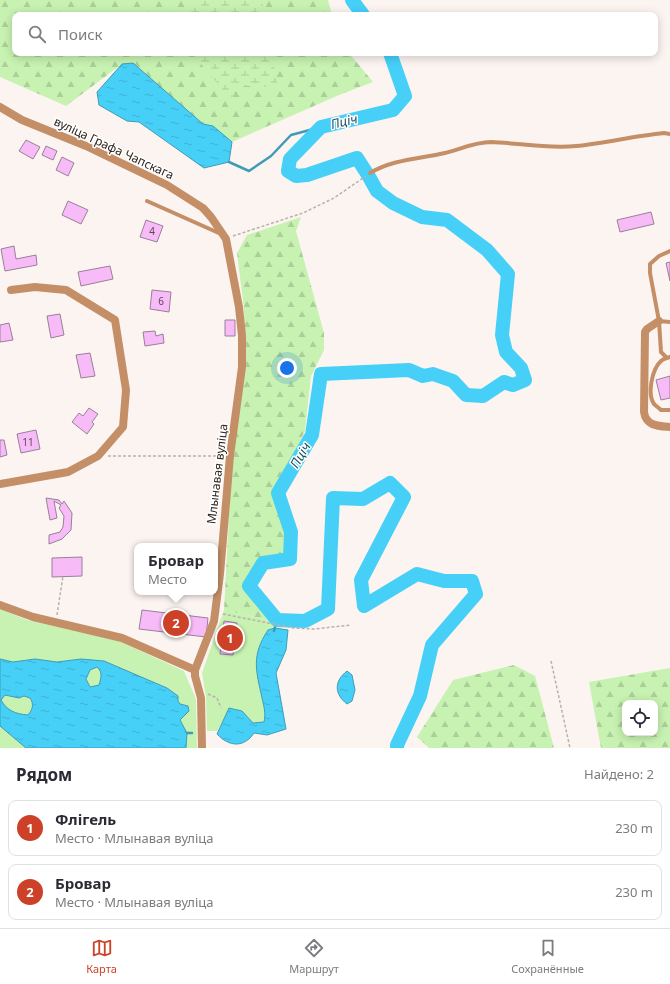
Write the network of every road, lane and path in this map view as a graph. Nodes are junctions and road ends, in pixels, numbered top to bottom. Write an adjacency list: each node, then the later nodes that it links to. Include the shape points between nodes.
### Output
1 (0, 107): 6 (street, вуліца Графа Чапскага, via 22,120 86,146 167,185 203,208)
2 (670, 134): 3 (lane, via 619,138 576,146 542,147 490,142 391,163)
3 (370, 173)
4 (366, 176): 6 (path, via 334,198 303,213)
5 (147, 200): 6 (lane)
6 (225, 237): 15 (street, Млынавая вуліца, via 234,272 242,336 242,366)
7 (670, 251): 9 (lane, via 650,264)
8 (11, 290): 14 (street, via 35,287 66,290 115,320 126,390 123,427)
9 (659, 321): 10 (lane); 11 (lane, via 661,352); 13 (street, via 645,332 644,412 645,419 652,425)
10 (670, 322)
11 (668, 358): 12 (lane, via 662,360 652,377 651,391 653,403 661,410)
12 (670, 410)
13 (670, 427)
14 (98, 456): 15 (path); 16 (street, via 68,472)
15 (230, 456): 18 (street, Млынавая вуліца)
16 (0, 484)
17 (63, 576): 22 (path)
18 (218, 582)
19 (217, 595): 21 (street, Млынавая вуліца)
20 (0, 605): 22 (street)
21 (215, 613): 23 (path, via 294,628 314,629); 25 (street, Млынавая вуліца, via 208,640)
22 (56, 623): 25 (street, via 122,638)
23 (351, 625)
24 (551, 661): 29 (path)
25 (195, 670): 26 (street)
26 (200, 693): 27 (path, via 218,698); 28 (street)
27 (221, 708)
28 (202, 748)
29 (570, 748)

